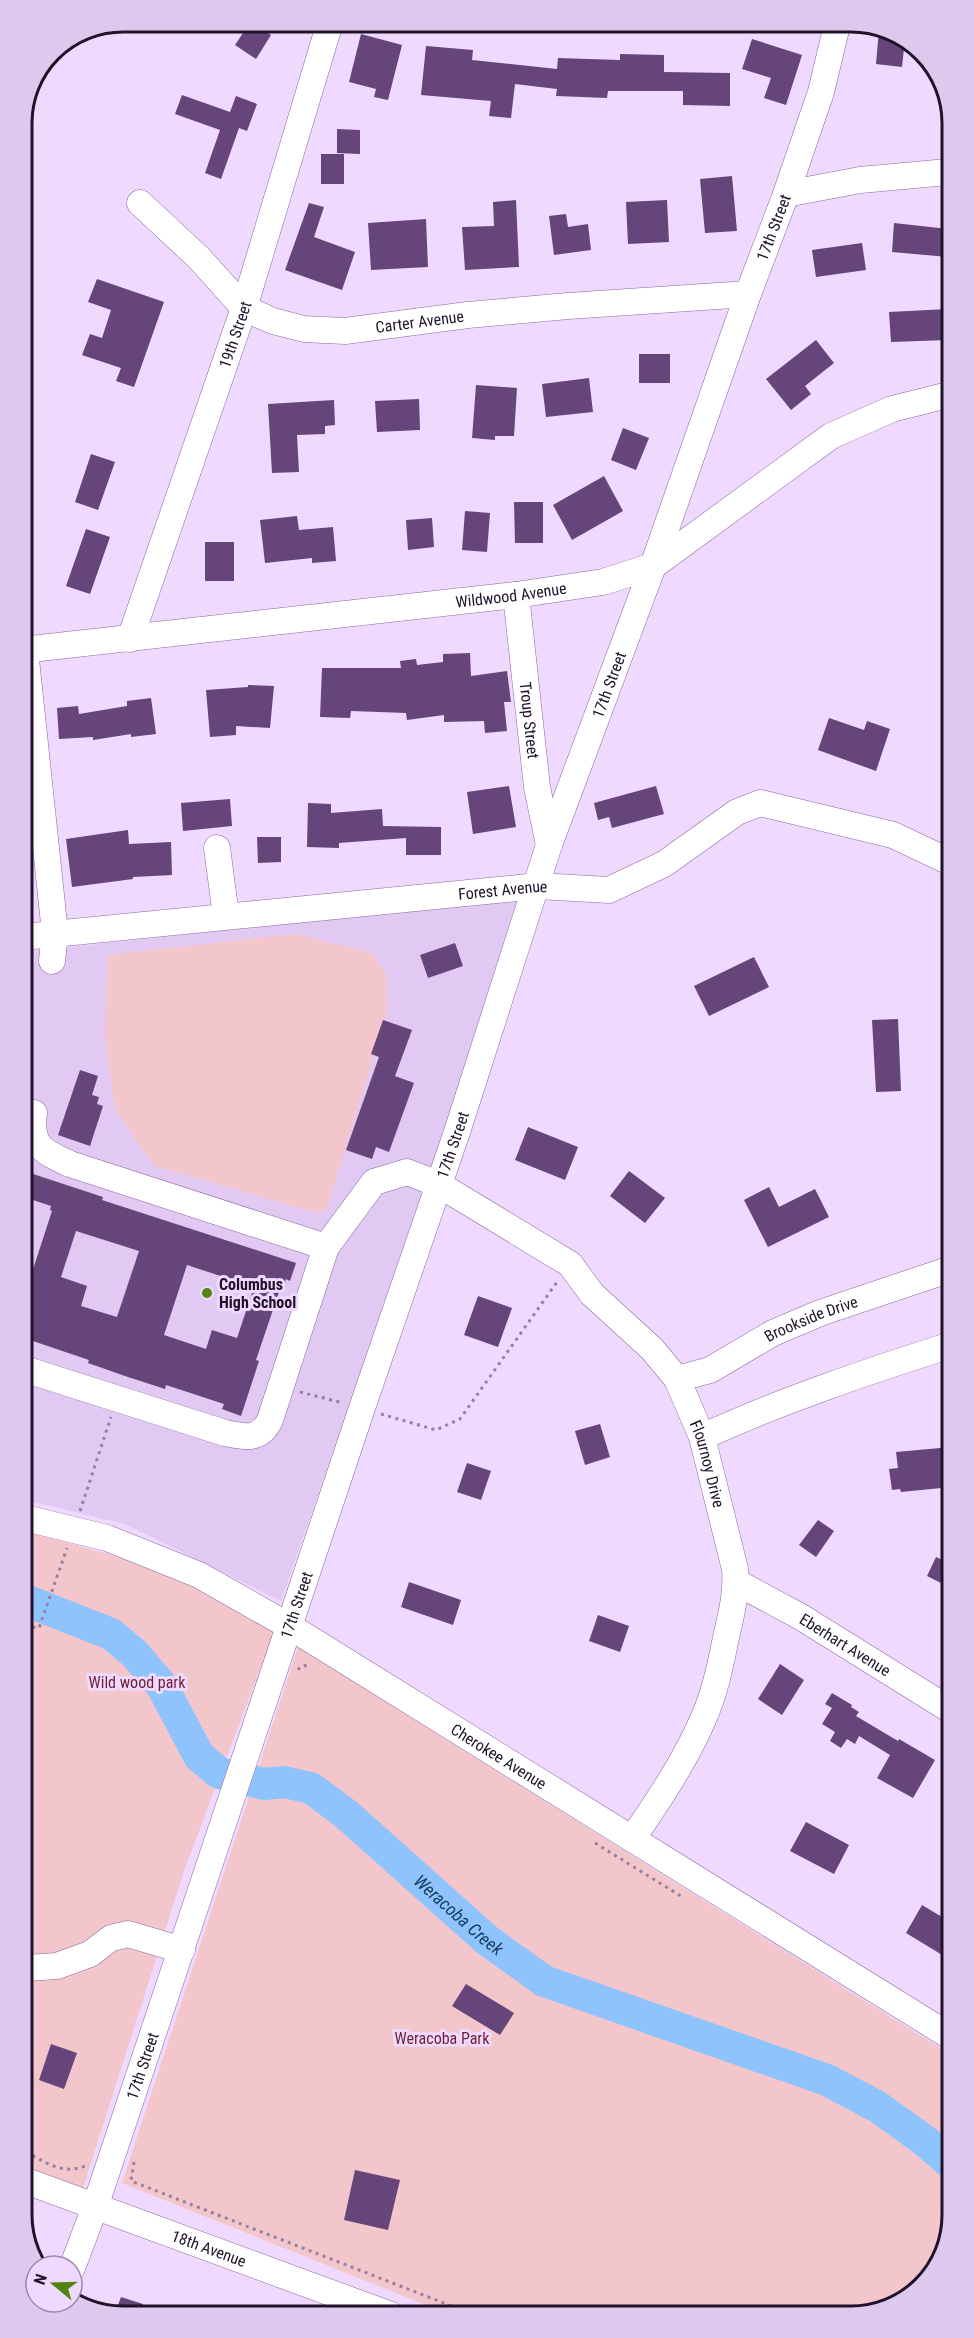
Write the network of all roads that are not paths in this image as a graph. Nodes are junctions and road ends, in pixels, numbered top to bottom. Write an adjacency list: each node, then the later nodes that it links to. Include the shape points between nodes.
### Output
1 (327, 32): 7 (street, 19th Street)
2 (835, 32): 4 (street, 17th Street)
3 (942, 173): 4 (street, via 860,180)
4 (786, 194): 6 (street, 17th Street)
5 (140, 203): 7 (street, Carter Avenue, via 199,258)
6 (748, 294): 7 (street, Carter Avenue, via 468,315 345,331 304,329); 9 (street, 17th Street)
7 (244, 308): 11 (street, 19th Street)
8 (942, 396): 9 (street, Wildwood Avenue, via 892,409 831,436)
9 (653, 566): 10 (street, Wildwood Avenue, via 603,582); 14 (street, 17th Street)
10 (516, 595): 11 (street, Wildwood Avenue); 14 (street, Troup Street, via 537,787)
11 (130, 639): 12 (street, Wildwood Avenue)
12 (32, 649)
13 (32, 723): 19 (street)
14 (549, 845): 17 (street, 17th Street)
15 (217, 848): 18 (street)
16 (942, 858): 17 (street, Forest Avenue, via 893,835 760,803 737,812 664,864 609,890)
17 (538, 886): 18 (street, Forest Avenue); 23 (street, 17th Street)
18 (226, 916): 19 (street, Forest Avenue)
19 (55, 933): 20 (street, Forest Avenue); 21 (street)
20 (32, 936)
21 (52, 961)
22 (34, 1113): 24 (street, via 32,1129 38,1145 70,1164)
23 (438, 1184): 24 (street, Flournoy Drive, via 407,1172 374,1182); 28 (street, Flournoy Drive, via 570,1264 592,1294 652,1349); 32 (street, 17th Street)
24 (326, 1247): 27 (street, Flournoy Drive, via 265,1430 255,1436 225,1433)
25 (942, 1272): 28 (street, Brookside Drive, via 820,1313 773,1333 710,1370)
26 (942, 1348): 29 (street, via 842,1380)
27 (32, 1372)
28 (677, 1379): 29 (street, Flournoy Drive)
29 (702, 1437): 31 (street, Flournoy Drive)
30 (32, 1520): 32 (street, Cherokee Avenue, via 107,1538 199,1575)
31 (736, 1582): 33 (street, Eberhart Avenue, via 801,1617); 34 (street, Flournoy Drive, via 718,1675 704,1717)
32 (288, 1626): 34 (street, Cherokee Avenue); 35 (street, 17th Street)
33 (942, 1706)
34 (632, 1839): 37 (street, Cherokee Avenue)
35 (182, 1950): 36 (street, via 128,1934 111,1938 90,1954 57,1966); 39 (street, 17th Street)
36 (32, 1968)
37 (942, 2032)
38 (32, 2183): 39 (street, 18th Avenue)
39 (95, 2207): 40 (street, 17th Street); 41 (street, 18th Avenue)
40 (77, 2254)
41 (366, 2306)

